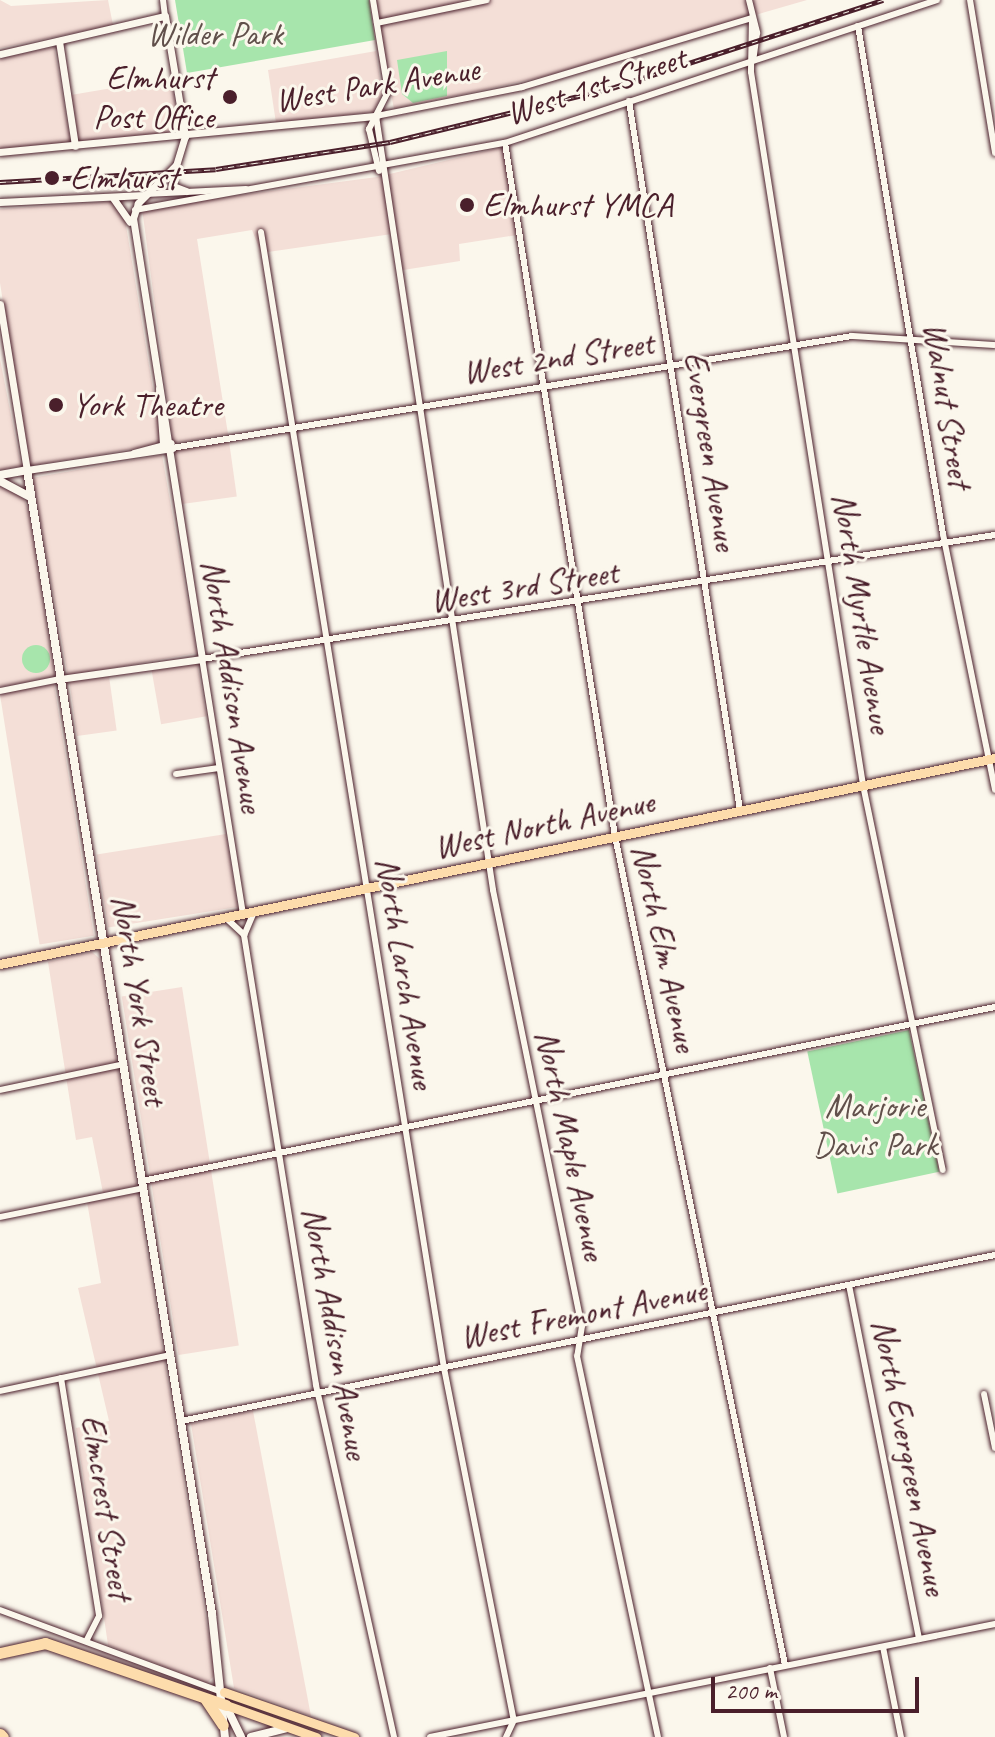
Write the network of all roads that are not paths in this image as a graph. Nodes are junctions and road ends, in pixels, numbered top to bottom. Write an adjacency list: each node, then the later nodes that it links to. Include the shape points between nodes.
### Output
1 (163, 0): 7 (street)
2 (373, 0): 9 (street, North Maple Avenue)
3 (487, 0): 9 (street)
4 (749, 0): 8 (street, North Myrtle Avenue)
5 (937, 0): 10 (street, West 1st Street)
6 (970, 0): 20 (street)
7 (165, 16): 11 (street); 16 (street)
8 (752, 18): 13 (street, North Myrtle Avenue); 15 (street, West Park Avenue, via 522,87)
9 (377, 23): 15 (street, North Maple Avenue, via 388,92)
10 (858, 26): 13 (street, West 1st Street); 32 (street, Walnut Street)
11 (59, 41): 12 (street); 18 (street)
12 (0, 54)
13 (753, 60): 14 (street, West 1st Street); 34 (street, North Myrtle Avenue)
14 (629, 101): 17 (street, West 1st Street); 36 (street, Evergreen Avenue)
15 (376, 116): 16 (street, West Park Avenue); 22 (street, North Maple Avenue, via 369,137)
16 (185, 136): 18 (street, West Park Avenue); 21 (street)
17 (505, 143): 22 (street, West 1st Street); 37 (street, North Elm Avenue)
18 (75, 146): 19 (street, West Park Avenue)
19 (0, 152)
20 (995, 153)
21 (172, 169): 24 (street, via 173,186); 25 (street)
22 (379, 171): 23 (street, West 1st Street); 38 (street, North Maple Avenue)
23 (265, 189): 24 (street, West 1st Street); 28 (street, West 1st Street)
24 (186, 191): 25 (street, West 1st Street)
25 (146, 194): 26 (street, West 1st Street); 28 (street)
26 (111, 197): 27 (street, West 1st Street); 30 (street, via 123,205)
27 (0, 202)
28 (134, 211): 30 (street, North Addison Avenue)
29 (261, 232): 39 (street, North Larch Avenue)
30 (134, 233): 40 (street, North Addison Avenue)
31 (0, 304): 35 (street, North York Street)
32 (911, 340): 33 (street, West 2nd Street); 34 (street, West 2nd Street, via 852,336); 45 (street, Walnut Street)
33 (995, 345)
34 (795, 346): 36 (street, West 2nd Street); 46 (street, North Myrtle Avenue)
35 (4, 350): 41 (street, North York Street)
36 (671, 365): 37 (street, West 2nd Street); 47 (street, Evergreen Avenue)
37 (544, 386): 38 (street, West 2nd Street); 48 (street, North Elm Avenue)
38 (416, 406): 39 (street, West 2nd Street); 49 (street, North Maple Avenue)
39 (292, 426): 40 (street, West 2nd Street); 50 (street, North Larch Avenue)
40 (168, 446): 41 (street, West 2nd Street); 51 (street, North Addison Avenue)
41 (27, 470): 42 (main road); 43 (main road, North York Street)
42 (0, 478): 43 (main road)
43 (31, 499): 52 (main road, North York Street)
44 (995, 535): 45 (street, West 3rd Street)
45 (946, 545): 46 (street, West 3rd Street); 54 (street, Walnut Street)
46 (829, 562): 47 (street, West 3rd Street); 57 (street, North Myrtle Avenue)
47 (705, 583): 48 (street, West 3rd Street); 59 (street, Evergreen Avenue)
48 (578, 603): 49 (street, West 3rd Street); 60 (street, North Elm Avenue)
49 (451, 624): 50 (street, West 3rd Street); 61 (street, North Maple Avenue)
50 (327, 644): 51 (street, West 3rd Street); 62 (street, North Larch Avenue)
51 (202, 659): 52 (street, West 3rd Street); 55 (street, North Addison Avenue)
52 (60, 679): 53 (street); 67 (main road, North York Street)
53 (0, 691)
54 (992, 758): 57 (main road, West North Avenue); 58 (street, Walnut Street)
55 (218, 768): 56 (street); 64 (street, North Addison Avenue)
56 (176, 774)
57 (863, 785): 59 (main road, West North Avenue); 70 (street, North Myrtle Avenue)
58 (995, 790)
59 (740, 810): 60 (main road, West North Avenue)
60 (615, 836): 61 (main road, West North Avenue); 72 (street, North Elm Avenue)
61 (488, 862): 62 (main road, West North Avenue); 74 (street, North Maple Avenue)
62 (366, 888): 63 (main road, West North Avenue); 75 (street, North Larch Avenue)
63 (254, 912): 64 (main road, West North Avenue); 66 (street)
64 (243, 914): 65 (main road, West North Avenue)
65 (226, 918): 66 (street); 67 (main road, West North Avenue)
66 (244, 935): 76 (street, North Addison Avenue)
67 (104, 943): 68 (main road, West North Avenue); 71 (main road, North York Street)
68 (0, 964)
69 (995, 1007): 70 (street)
70 (914, 1024): 72 (street); 77 (street, North Myrtle Avenue)
71 (124, 1064): 73 (street); 78 (main road, North York Street)
72 (665, 1075): 74 (street); 82 (street, North Elm Avenue)
73 (0, 1090)
74 (536, 1101): 75 (street); 83 (street, North Maple Avenue)
75 (405, 1128): 76 (street); 85 (street, North Larch Avenue)
76 (278, 1154): 78 (street); 88 (street, North Addison Avenue)
77 (943, 1170)
78 (143, 1184): 79 (street); 84 (main road, North York Street)
79 (0, 1217)
80 (995, 1255): 81 (street, West Fremont Avenue)
81 (849, 1285): 82 (street, West Fremont Avenue); 94 (street, North Evergreen Avenue)
82 (714, 1313): 83 (street, West Fremont Avenue); 98 (street, North Elm Avenue)
83 (579, 1341): 85 (street, West Fremont Avenue); 101 (street, North Maple Avenue)
84 (171, 1355): 86 (street); 90 (main road, North York Street)
85 (444, 1368): 88 (street, West Fremont Avenue); 104 (street, North Larch Avenue)
86 (61, 1378): 87 (street); 95 (street, Elmcrest Street, via 99,1616)
87 (0, 1391)
88 (318, 1394): 90 (street, West Fremont Avenue); 111 (street, North Addison Avenue)
89 (984, 1394): 91 (street)
90 (181, 1421): 100 (main road, North York Street)
91 (995, 1448)
92 (0, 1610): 95 (street)
93 (995, 1624): 94 (street)
94 (919, 1639): 96 (street)
95 (87, 1640): 100 (street)
96 (883, 1647): 98 (street); 116 (street)
97 (0, 1653): 102 (highway, via 45,1643)
98 (785, 1665): 99 (street)
99 (770, 1668): 101 (street); 115 (street)
100 (224, 1692): 103 (main road, North York Street); 110 (main road)
101 (645, 1693): 104 (street); 114 (street, North Maple Avenue)
102 (203, 1697): 103 (highway); 106 (highway)
103 (226, 1705): 105 (main road); 106 (main road, North York Street); 107 (main road, North York Street)
104 (514, 1720): 112 (street); 113 (street)
105 (294, 1729): 108 (main road); 109 (main road)
106 (224, 1731)
107 (241, 1737)
108 (251, 1737)
109 (316, 1737)
110 (354, 1737)
111 (393, 1737)
112 (430, 1737)
113 (506, 1737)
114 (658, 1737)
115 (784, 1737)
116 (901, 1737)

